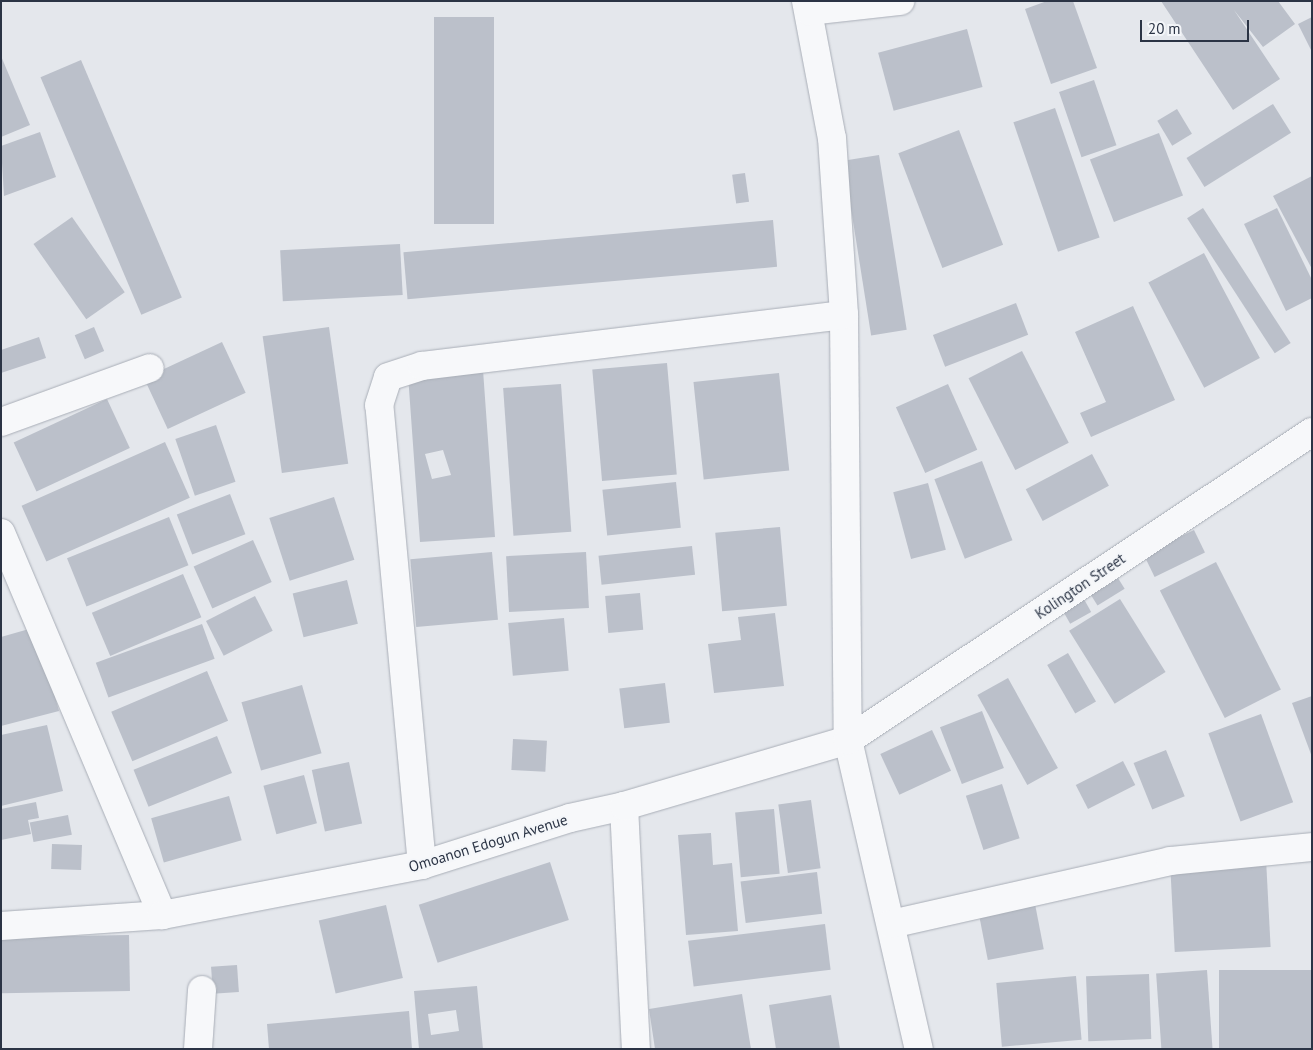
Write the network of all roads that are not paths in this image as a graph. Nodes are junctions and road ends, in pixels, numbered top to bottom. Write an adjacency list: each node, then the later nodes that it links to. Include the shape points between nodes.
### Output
1 (900, 1): 2 (street)
2 (807, 6): 3 (street, via 832,138)
3 (844, 315): 8 (street); 11 (street, via 422,366 388,377 379,405)
4 (150, 368): 5 (street)
5 (1, 422)
6 (1312, 432): 8 (street, Kolington Street)
7 (1, 533): 12 (street)
8 (848, 740): 9 (street, Omoanon Edogun Avenue); 13 (street)
9 (624, 806): 11 (street, Omoanon Edogun Avenue, via 570,818); 17 (street)
10 (1312, 848): 13 (street, via 1170,861)
11 (422, 865): 12 (street, Omoanon Edogun Avenue)
12 (162, 915): 14 (street, Omoanon Edogun Avenue)
13 (891, 924): 18 (street)
14 (1, 926)
15 (202, 990): 16 (street)
16 (198, 1049)
17 (636, 1049)
18 (919, 1049)

